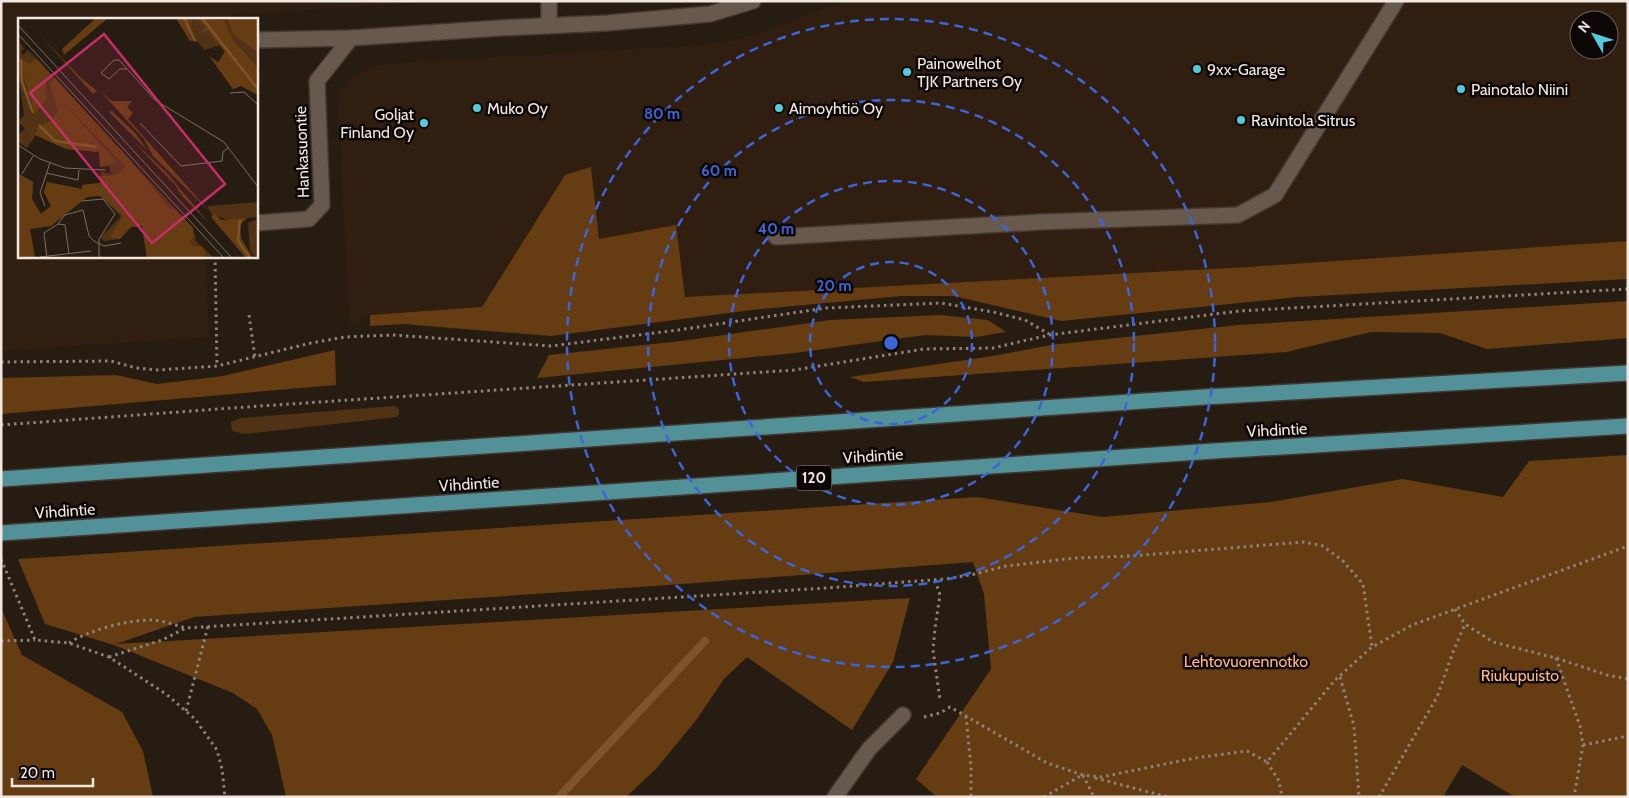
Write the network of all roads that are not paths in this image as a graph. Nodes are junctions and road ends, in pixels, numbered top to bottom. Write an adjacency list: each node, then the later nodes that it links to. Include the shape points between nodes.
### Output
1 (549, 1): 4 (street)
2 (753, 1): 4 (street, via 710,14)
3 (1396, 1): 8 (street, via 1275,195 1238,215)
4 (549, 26): 5 (street)
5 (351, 38): 6 (street); 7 (street, Hankasuontie, via 317,81 322,205 309,219)
6 (258, 40)
7 (258, 223)
8 (776, 237)
9 (1628, 373): 11 (main road, via 1184,398)
10 (1628, 426): 12 (main road, Vihdintie / 120)
11 (1, 479)
12 (1, 533)
13 (904, 715): 14 (street, via 869,749)
14 (834, 797)

